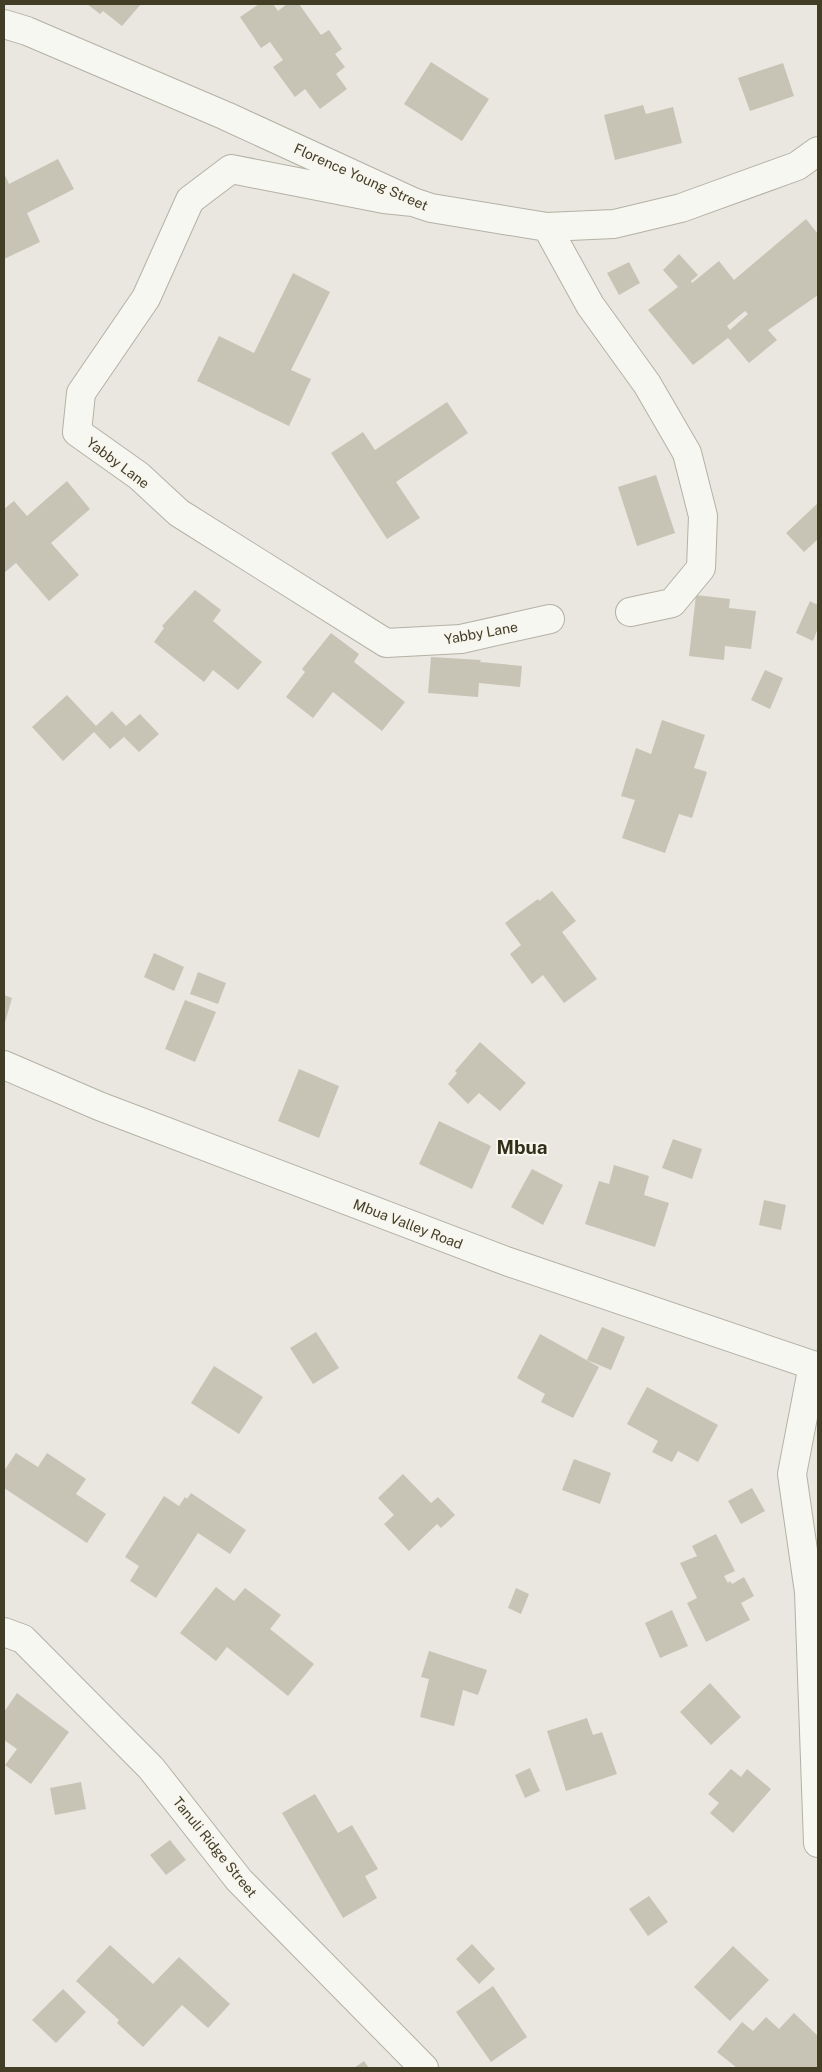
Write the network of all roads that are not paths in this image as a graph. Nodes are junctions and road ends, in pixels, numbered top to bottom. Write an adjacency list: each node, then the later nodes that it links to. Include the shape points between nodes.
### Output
1 (4, 24): 3 (street, Florence Young Street, via 226,116)
2 (818, 151): 4 (street, Florence Young Street, via 797,166 681,208 614,224)
3 (413, 202): 4 (street, Florence Young Street, via 431,208); 6 (street, Yabby Lane, via 231,169 190,200 146,298 81,393 77,432 139,476 179,513 386,643 461,639)
4 (547, 226): 5 (street, via 590,305 647,384 687,453 703,516 701,568 672,603)
5 (630, 612)
6 (550, 619)
7 (4, 1065): 8 (street, Mbua Valley Road, via 100,1106 506,1261)
8 (816, 1366): 10 (street, via 792,1474 809,1592)
9 (4, 1632): 11 (street, Tanuli Ridge Street, via 23,1640 151,1768 239,1880)
10 (818, 1843)
11 (424, 2068)

